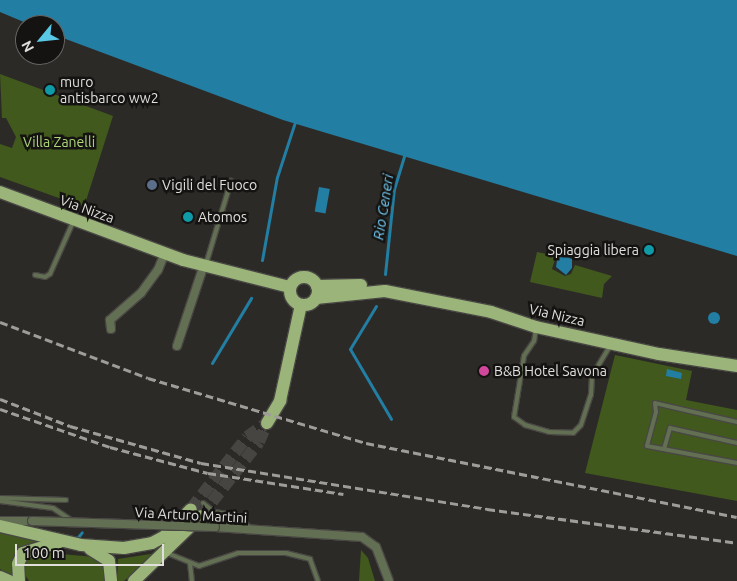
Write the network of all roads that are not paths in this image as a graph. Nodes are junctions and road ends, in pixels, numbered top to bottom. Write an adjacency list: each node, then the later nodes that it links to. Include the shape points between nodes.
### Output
1 (230, 181): 5 (lane)
2 (0, 192): 3 (main road, Via Nizza)
3 (74, 220): 4 (main road, Via Nizza); 6 (lane, via 50,274 45,277)
4 (165, 253): 5 (main road, Via Nizza); 11 (street, via 158,270 141,293 110,320)
5 (205, 266): 7 (main road, Via Nizza); 13 (street)
6 (35, 275)
7 (290, 287): 8 (main road, via 303,276 312,279); 9 (main road, via 293,300)
8 (317, 292): 9 (main road, via 310,304); 10 (main road, Via Nizza, via 354,284 491,312)
9 (301, 305): 16 (main road, via 280,400)
10 (536, 326): 12 (main road, Via Nizza); 12 (lane, via 534,340 524,356 513,409 517,421 549,432 573,433 581,425 592,394 592,376)
11 (111, 329)
12 (612, 343): 14 (main road, Via Nizza)
13 (177, 346)
14 (737, 366)
15 (737, 422): 18 (lane, via 655,403 656,412 647,446)
16 (267, 423)
17 (737, 443): 18 (lane, via 670,428)
18 (664, 449): 19 (lane)
19 (737, 463)
20 (0, 500): 21 (lane); 24 (lane, via 9,504 53,508)
21 (66, 500)
22 (198, 509): 25 (lane, via 244,516 245,523); 27 (main road, via 152,543 124,548); 28 (main road)
23 (0, 523): 24 (street, Via Arturo Martini, bridge); 26 (main road)
24 (76, 523): 25 (street, Via Arturo Martini, bridge)
25 (252, 530): 37 (street, Via Arturo Martini, via 362,536 376,547)
26 (64, 541): 27 (main road); 32 (main road, via 23,553 18,564)
27 (81, 545): 33 (main road, via 110,561)
28 (167, 553): 29 (lane); 34 (main road)
29 (190, 563): 35 (lane); 36 (lane, via 207,565 238,554 286,553 310,559)
30 (0, 577): 31 (main road)
31 (9, 581)
32 (19, 581)
33 (111, 581)
34 (134, 581)
35 (192, 581)
36 (318, 581)
37 (389, 581)

